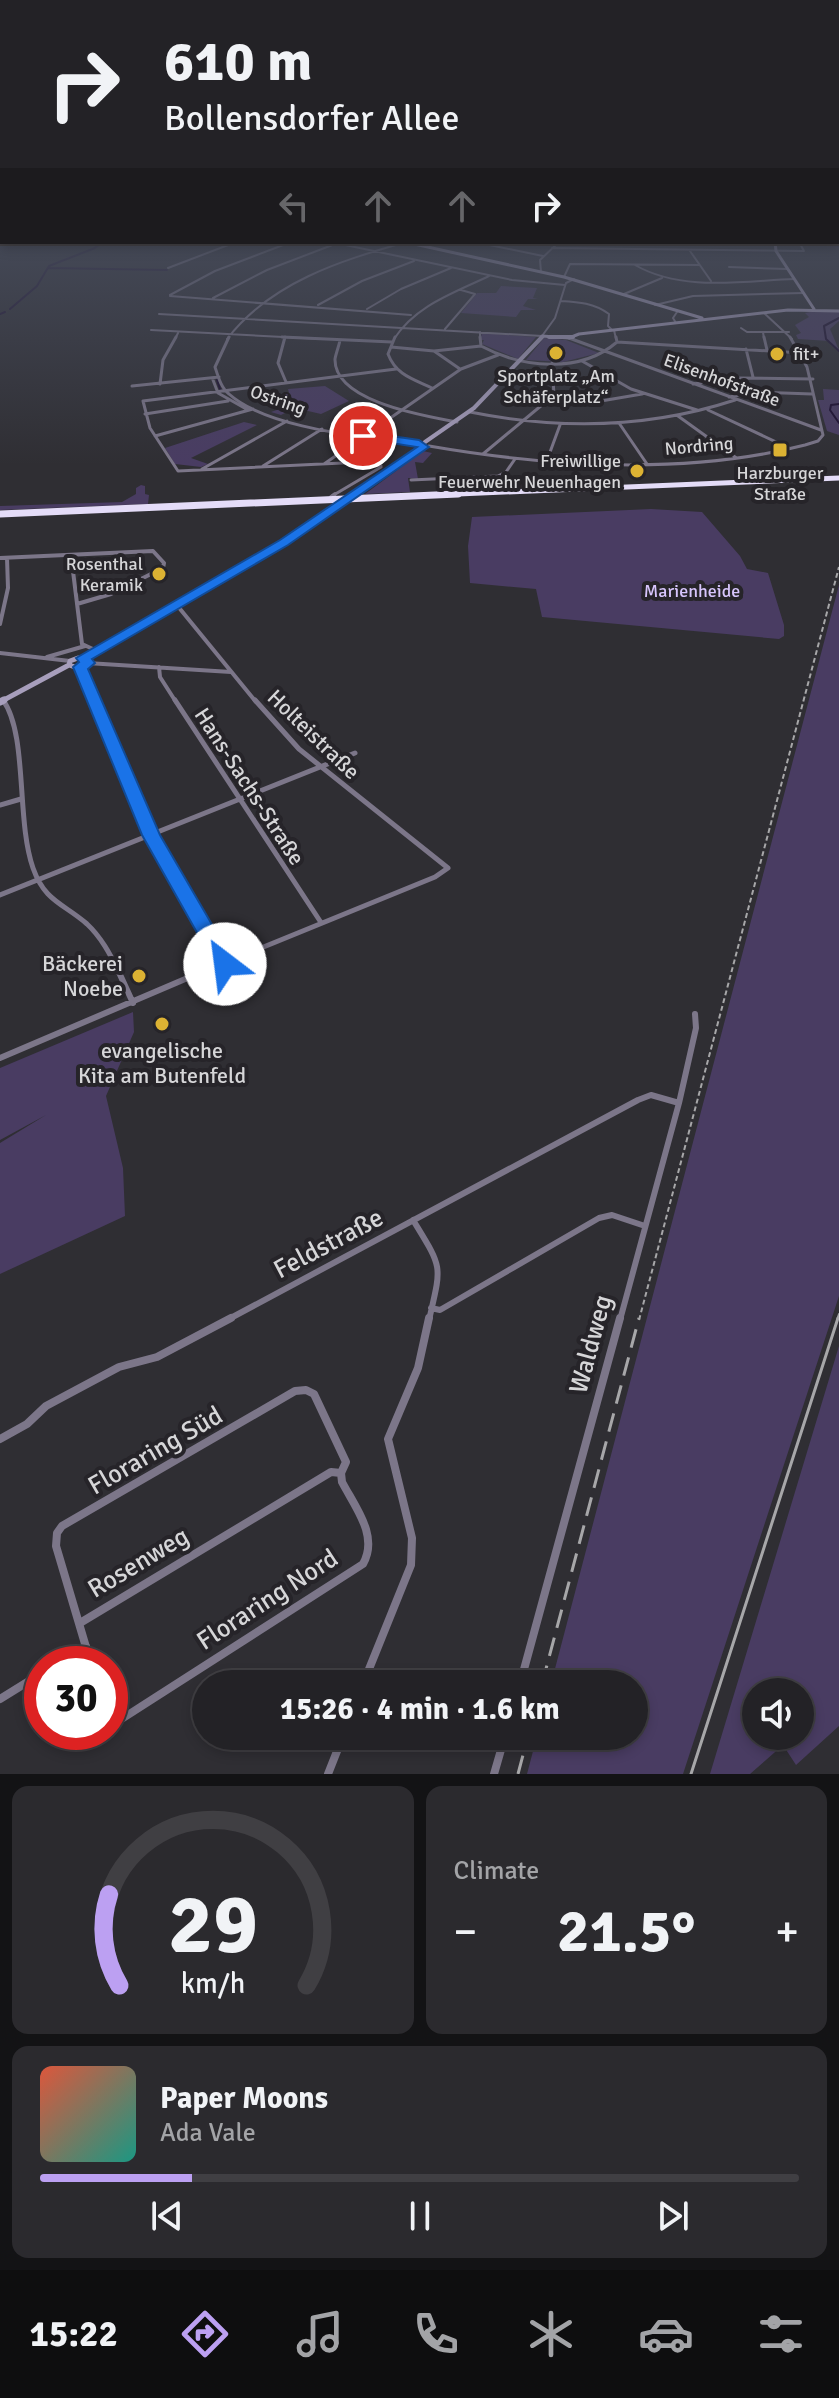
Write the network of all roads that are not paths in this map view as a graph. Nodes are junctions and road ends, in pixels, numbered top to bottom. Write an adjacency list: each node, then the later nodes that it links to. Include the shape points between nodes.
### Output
1 (212, 299): 11 (street)
2 (270, 299): 11 (street)
3 (330, 299): 13 (street)
4 (385, 299): 15 (street)
5 (443, 299): 20 (street)
6 (471, 299): 27 (street)
7 (637, 299): 12 (street)
8 (681, 299): 12 (street)
9 (807, 299): 14 (street)
10 (561, 301): 28 (street, via 602,308); 34 (street)
11 (264, 302): 13 (street); 21 (street)
12 (655, 305): 17 (street)
13 (317, 306): 15 (street)
14 (814, 309): 16 (street); 18 (street)
15 (366, 310): 20 (street)
16 (839, 311)
17 (677, 312): 22 (street); 23 (street)
18 (764, 313): 22 (street); 32 (street)
19 (159, 314): 21 (street)
20 (411, 315): 24 (street)
21 (243, 318): 24 (street); 33 (street)
22 (703, 320): 23 (street)
23 (676, 323): 28 (street)
24 (400, 327): 27 (street); 38 (street)
25 (741, 328): 31 (street)
26 (151, 330): 29 (street)
27 (444, 330): 30 (street)
28 (613, 330): 36 (street); 39 (street)
29 (179, 332): 33 (street); 59 (street, via 163,360)
30 (480, 332): 34 (street); 40 (street)
31 (763, 332): 32 (street); 44 (street)
32 (789, 332): 46 (street)
33 (230, 334): 35 (street); 54 (street, via 216,361)
34 (542, 336): 36 (street); 48 (street)
35 (285, 337): 37 (street); 58 (street, via 278,363)
36 (569, 338): 45 (street, Elisenhofstraße)
37 (340, 340): 38 (street); 53 (street, via 334,357)
38 (392, 342): 41 (street)
39 (617, 342): 42 (street); 45 (street)
40 (481, 346): 43 (street); 47 (street)
41 (390, 347): 43 (street); 51 (street)
42 (746, 349): 44 (street); 55 (street)
43 (434, 351): 52 (street)
44 (768, 351): 46 (street)
45 (604, 352): 49 (street); 60 (street, Elisenhofstraße)
46 (802, 353): 56 (street)
47 (498, 355): 48 (street); 52 (street)
48 (521, 360): 50 (street); 76 (street)
49 (581, 360): 50 (street); 65 (street)
50 (552, 363): 70 (street, via 555,391)
51 (396, 369): 53 (street); 62 (street)
52 (461, 369): 62 (street)
53 (341, 376): 58 (street); 72 (street, via 363,395)
54 (219, 377): 57 (street); 63 (street, Ostring)
55 (753, 377): 56 (street); 60 (street)
56 (813, 379): 66 (street)
57 (213, 380): 59 (street); 64 (street, Ostring)
58 (286, 382): 63 (street)
59 (160, 384): 61 (street)
60 (692, 385): 67 (street, Elisenhofstraße)
61 (132, 386)
62 (432, 388): 72 (street)
63 (224, 390): 64 (street); 71 (street, Ostring)
64 (217, 391): 69 (street, Ostring); 77 (street, via 145,400)
65 (644, 394): 70 (street, via 596,402); 75 (street)
66 (812, 394): 67 (street); 85 (street)
67 (728, 397): 68 (street, Elisenhofstraße)
68 (735, 400): 74 (street); 85 (street, Elisenhofstraße)
69 (228, 401): 73 (street, Ostring); 77 (street)
70 (548, 401): 82 (street)
71 (254, 408): 73 (street); 79 (street, Ostring)
72 (402, 409): 80 (street); 87 (street)
73 (249, 410): 86 (street)
74 (707, 410): 75 (street); 89 (street)
75 (701, 411): 78 (street)
76 (470, 412): 80 (street); 82 (street)
77 (145, 414): 86 (street)
78 (677, 416): 81 (street); 91 (street)
79 (288, 421): 84 (street, Ostring); 97 (street)
80 (457, 422): 88 (street)
81 (619, 422): 83 (street); 95 (street)
82 (521, 423): 83 (street); 90 (street)
83 (560, 425): 93 (street)
84 (323, 428): 87 (street, Ostring); 96 (street)
85 (822, 432): 89 (street, Nordring, via 818,441)
86 (155, 436): 97 (street, via 177,470)
87 (363, 436): 88 (street, Ostring); 94 (street)
88 (423, 445): 90 (street, Nordring); 106 (street, bridge, via 284,542)
89 (789, 448): 91 (street, Nordring)
90 (483, 454): 92 (street, Nordring)
91 (735, 457): 95 (street, Nordring)
92 (515, 459): 93 (street, Nordring); 98 (street, via 495,477)
93 (546, 463): 95 (street, Nordring)
94 (324, 464): 96 (street); 100 (street, via 381,466 338,495)
95 (647, 464)
96 (263, 467): 97 (street)
97 (202, 470)
98 (411, 480)
99 (839, 480): 101 (highway)
100 (316, 497)
101 (0, 516)
102 (71, 555): 104 (street); 105 (street); 105 (street, via 153,551 164,566)
103 (0, 558): 104 (street)
104 (7, 558): 107 (street, via 8,588)
105 (77, 604): 108 (street)
106 (176, 604): 109 (street); 116 (street, Holteistraße)
107 (0, 624)
108 (85, 646): 109 (street); 111 (street)
109 (95, 650): 112 (street)
110 (0, 653): 111 (street)
111 (46, 657): 113 (street)
112 (85, 660): 113 (street); 114 (street); 115 (street)
113 (71, 665): 114 (street); 117 (street)
114 (81, 667): 123 (street)
115 (159, 667): 116 (street); 121 (street, Hans-Sachs-Straße, via 160,677)
116 (231, 672): 119 (street, Holteistraße)
117 (2, 701): 120 (street, via 9,706)
118 (355, 753): 119 (street)
119 (320, 767): 121 (street); 126 (street, Holteistraße, via 448,868)
120 (21, 799): 122 (street); 124 (street, via 22,832)
121 (239, 800): 123 (street); 126 (street, Hans-Sachs-Straße)
122 (0, 805)
123 (151, 835): 124 (street); 127 (street)
124 (38, 880): 125 (street); 128 (street, via 48,897 100,938)
125 (0, 895)
126 (320, 922): 127 (street)
127 (225, 964): 128 (street)
128 (133, 1003): 130 (street)
129 (695, 1014): 131 (street, Waldweg)
130 (0, 1058)
131 (679, 1103): 132 (street, Feldstraße, via 647,1095); 133 (street, Waldweg)
132 (413, 1220): 134 (street, via 438,1263); 135 (street, Feldstraße, via 147,1362 107,1373)
133 (645, 1226): 134 (street, via 612,1215 599,1218 440,1310); 140 (street, Waldweg)
134 (431, 1308): 139 (street, via 418,1368 388,1439 412,1538 411,1565)
135 (0, 1439)
136 (341, 1473): 137 (street, Rosenweg, via 331,1472); 137 (street, Floraring Süd, via 346,1462 314,1394 295,1391 62,1526 56,1546); 143 (street, Floraring Nord, via 371,1542 363,1564)
137 (80, 1623): 138 (street, Floraring Süd)
138 (86, 1646)
139 (369, 1670)
140 (524, 1670)
141 (24, 1684): 142 (street)
142 (0, 1699)
143 (128, 1715)
144 (337, 1750): 146 (street)
145 (501, 1750): 147 (street)
146 (328, 1774)
147 (494, 1774)

